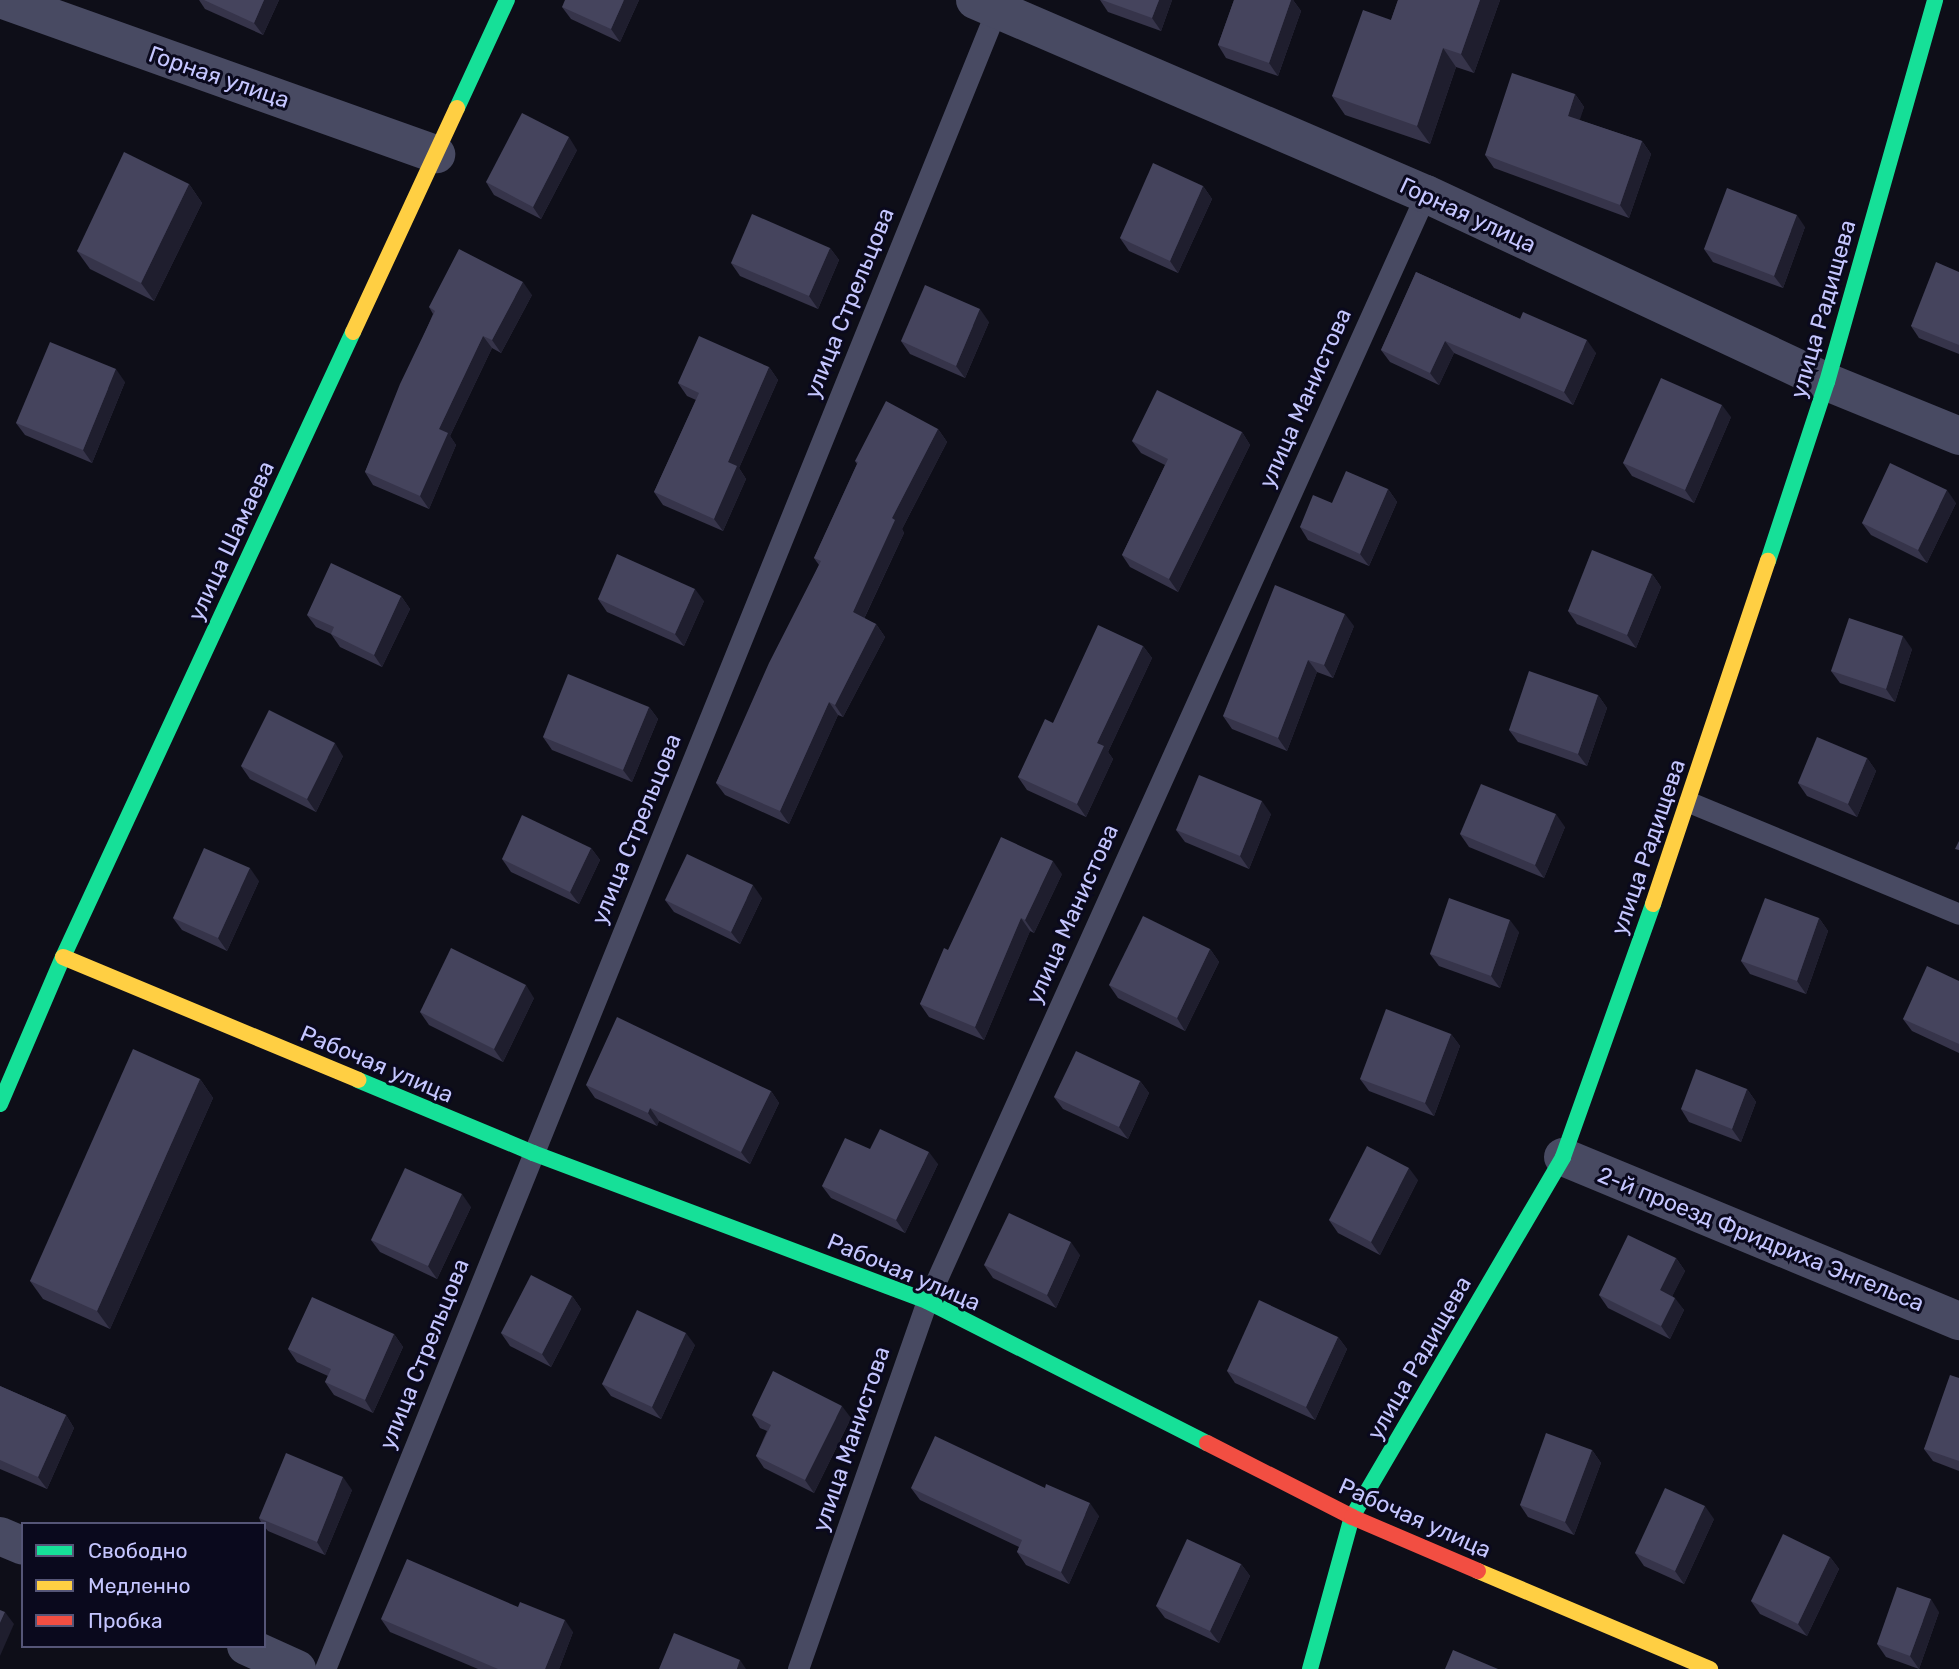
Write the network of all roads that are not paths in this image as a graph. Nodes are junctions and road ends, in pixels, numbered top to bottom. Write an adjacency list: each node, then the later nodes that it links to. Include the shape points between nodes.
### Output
1 (4, 0): 5 (street, Горная улица)
2 (507, 0): 5 (street, улица Шамаева)
3 (1935, 0): 7 (street, улица Радищева)
4 (986, 4): 6 (street, Горная улица); 13 (lane, улица Стрельцова)
5 (436, 154): 11 (street, улица Шамаева)
6 (1426, 194): 7 (street, Горная улица); 15 (lane, улица Манистова)
7 (1827, 382): 8 (street, Горная улица); 9 (street, улица Радищева)
8 (1959, 436)
9 (1689, 802): 10 (lane); 14 (street, улица Радищева)
10 (1959, 914)
11 (63, 957): 12 (street, улица Шамаева); 13 (street, Рабочая улица)
12 (0, 1104)
13 (533, 1153): 15 (street, Рабочая улица); 22 (lane, улица Стрельцова)
14 (1563, 1157): 16 (street, 2-й проезд Фридриха Энгельса); 17 (street, улица Радищева)
15 (927, 1301): 17 (street, Рабочая улица); 23 (lane, улица Манистова)
16 (1959, 1321)
17 (1352, 1517): 24 (street, улица Радищева); 25 (street, Рабочая улица)
18 (0, 1536): 19 (street)
19 (21, 1545)
20 (250, 1648): 21 (street)
21 (296, 1669)
22 (325, 1669)
23 (798, 1669)
24 (1310, 1669)
25 (1710, 1669)

